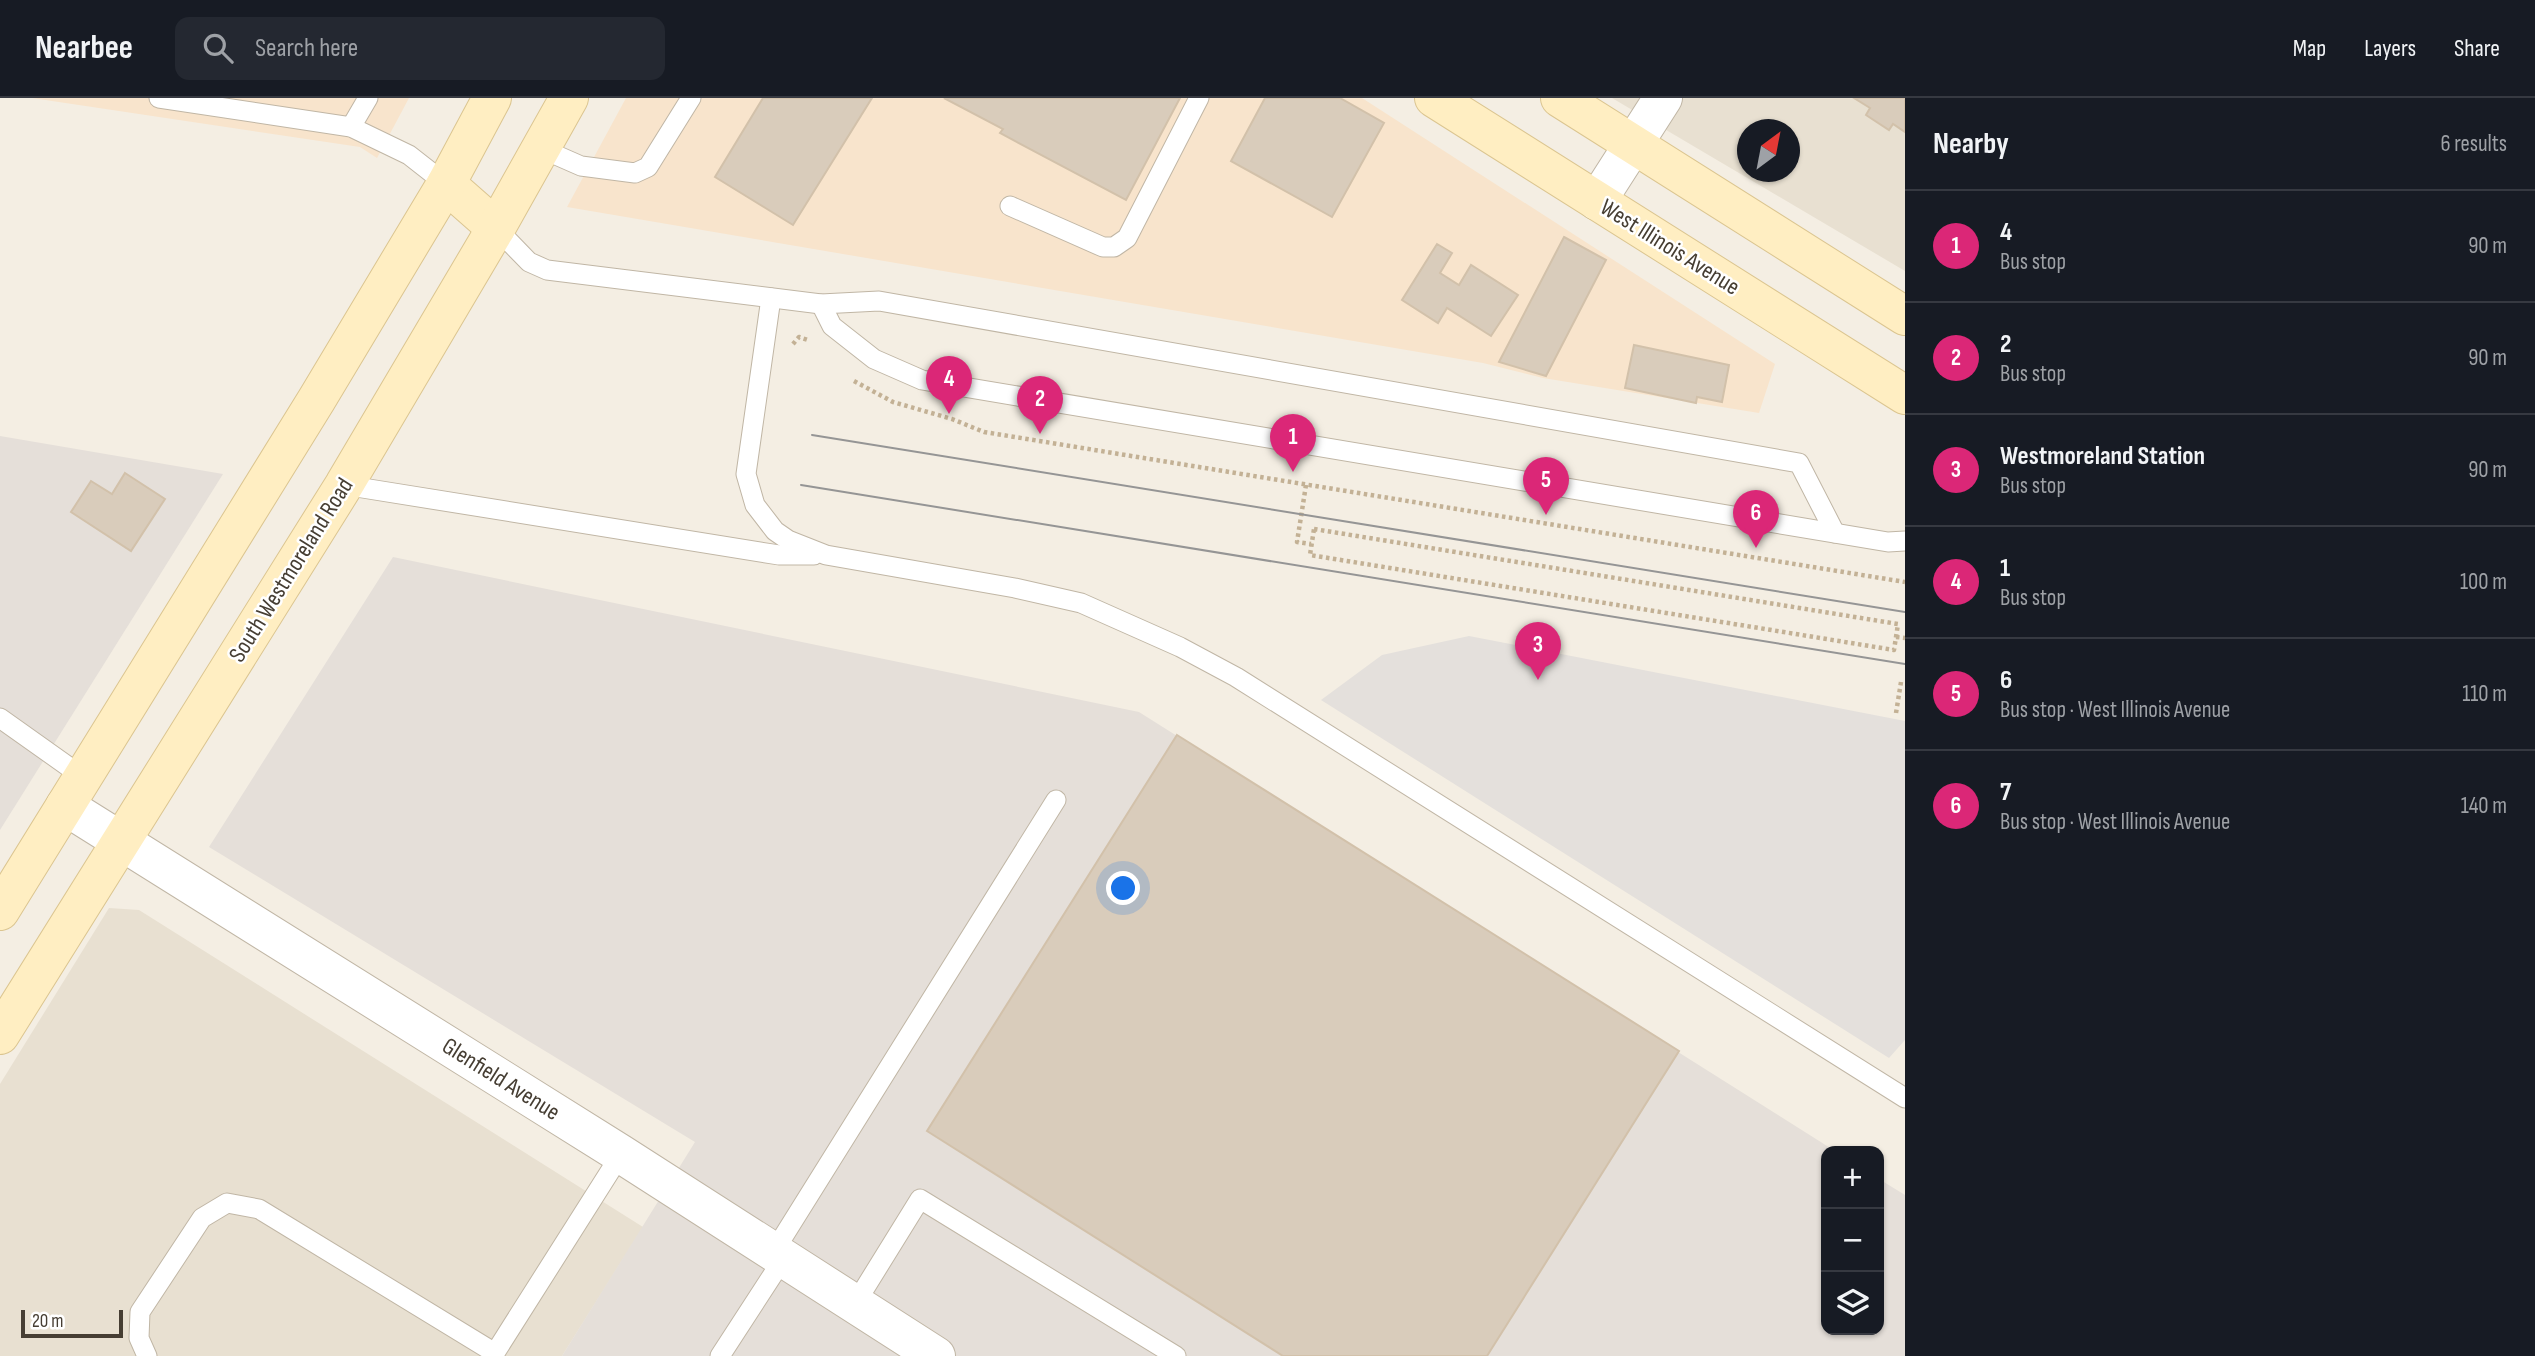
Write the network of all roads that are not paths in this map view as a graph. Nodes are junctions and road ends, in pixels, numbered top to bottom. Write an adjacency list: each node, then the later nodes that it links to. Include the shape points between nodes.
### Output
1 (159, 98): 10 (lane)
2 (368, 98): 10 (lane)
3 (492, 98): 13 (main road)
4 (569, 98): 12 (main road, South Westmoreland Road)
5 (691, 98): 12 (lane, via 648,167 635,173 581,166)
6 (1199, 98): 15 (lane, via 1127,238 1114,247 1103,247)
7 (1434, 98): 14 (main road, West Illinois Avenue)
8 (1560, 98): 11 (main road)
9 (1663, 98): 11 (street)
10 (351, 127): 13 (lane, via 409,155)
11 (1633, 144): 14 (street); 19 (main road)
12 (540, 148): 16 (main road, South Westmoreland Road)
13 (446, 184): 16 (main road); 26 (main road)
14 (1597, 201): 20 (main road, West Illinois Avenue)
15 (1010, 206)
16 (496, 228): 17 (lane, via 529,262 547,270); 21 (main road, South Westmoreland Road)
17 (772, 298): 18 (lane); 24 (lane, via 746,474 755,505 775,531)
18 (821, 304): 22 (lane, via 832,326 874,359 922,380); 22 (lane, via 879,301 1799,463)
19 (1905, 316)
20 (1905, 396)
21 (344, 485): 24 (lane, via 779,555); 28 (main road, South Westmoreland Road)
22 (1835, 533): 23 (lane)
23 (1905, 541)
24 (826, 555): 31 (lane, via 1081,603 1180,646)
25 (0, 718): 26 (lane)
26 (74, 791): 28 (street, Glenfield Avenue); 29 (main road)
27 (1056, 800): 33 (lane)
28 (121, 841): 30 (main road, South Westmoreland Road); 32 (street, Glenfield Avenue)
29 (0, 911)
30 (0, 1035)
31 (1905, 1098)
32 (621, 1154): 33 (street, Glenfield Avenue); 35 (lane)
33 (778, 1256): 34 (street, Glenfield Avenue); 37 (lane)
34 (855, 1304): 38 (street, Glenfield Avenue); 39 (lane, via 920,1199)
35 (494, 1354): 36 (lane, via 259,1209 226,1203 202,1218 140,1312 139,1338)
36 (147, 1356)
37 (720, 1356)
38 (936, 1356)
39 (1176, 1356)

